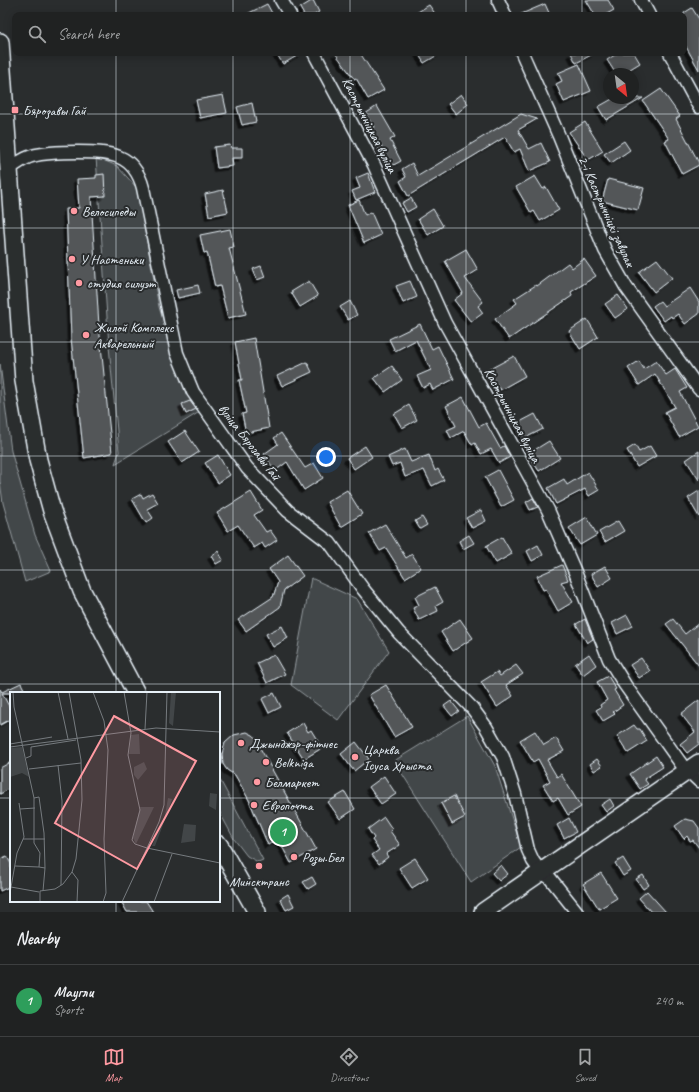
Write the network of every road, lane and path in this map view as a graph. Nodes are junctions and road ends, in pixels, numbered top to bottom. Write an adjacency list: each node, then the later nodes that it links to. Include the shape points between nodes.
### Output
1 (280, 0): 4 (street)
2 (498, 0): 5 (street)
3 (641, 0): 6 (street)
4 (288, 12)
5 (504, 12)
6 (647, 12)
7 (0, 42): 12 (main road)
8 (316, 56): 15 (street, Кастрычніцкая вуліца, via 374,165 445,323 548,510 609,659 682,765)
9 (523, 56): 13 (street, 2-і Кастрычніцкі завулак, via 605,250 626,287)
10 (672, 56): 11 (street)
11 (699, 106)
12 (5, 169): 14 (main road, via 24,381 38,460 52,511 82,591); 17 (street, вуліца Бярозавы Гай, via 31,156 66,152 103,152 121,157 136,169 143,188 177,353 193,392 247,468 288,511 330,543 363,589 400,633 476,713 502,757 515,794 528,850)
13 (699, 389)
14 (135, 692)
15 (695, 771): 17 (main road)
16 (220, 847): 18 (main road)
17 (541, 872): 19 (main road); 20 (street, вуліца Бярозавы Гай, via 550,878)
18 (257, 912)
19 (483, 912)
20 (577, 912)

